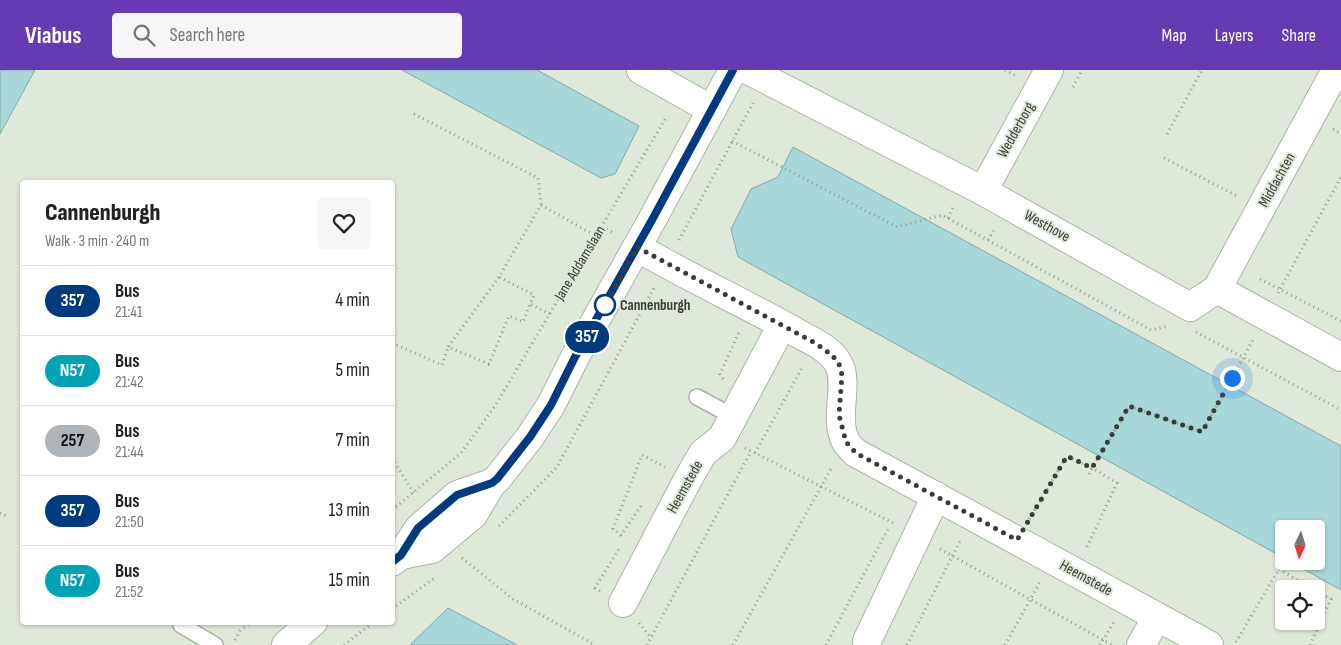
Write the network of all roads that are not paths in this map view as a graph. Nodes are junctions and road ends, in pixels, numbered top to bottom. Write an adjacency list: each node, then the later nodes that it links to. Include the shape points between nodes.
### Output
1 (641, 70): 6 (street)
2 (733, 70): 6 (street)
3 (748, 70): 7 (street, Westhove)
4 (1049, 70): 7 (street, Wedderborg)
5 (1336, 70): 9 (street, Middachten)
6 (712, 110): 8 (street)
7 (983, 191): 9 (street, Westhove, via 1184,315)
8 (637, 247): 10 (street, Heemstede); 15 (street, via 551,405 530,437 492,483 473,515 432,548)
9 (1217, 290): 11 (street)
10 (782, 325): 13 (street, Heemstede); 14 (street, Heemstede, via 815,343 839,364 842,375 839,415 846,442 856,453)
11 (1341, 357)
12 (697, 397): 13 (lane)
13 (734, 417): 16 (street, Heemstede, via 722,438 703,453)
14 (936, 496): 17 (street, Heemstede); 20 (street)
15 (397, 559)
16 (623, 603)
17 (1157, 617): 23 (street); 24 (street, Heemstede)
18 (309, 625): 22 (street)
19 (181, 626): 21 (lane)
20 (866, 641)
21 (215, 645)
22 (286, 645)
23 (1141, 645)
24 (1209, 645)

